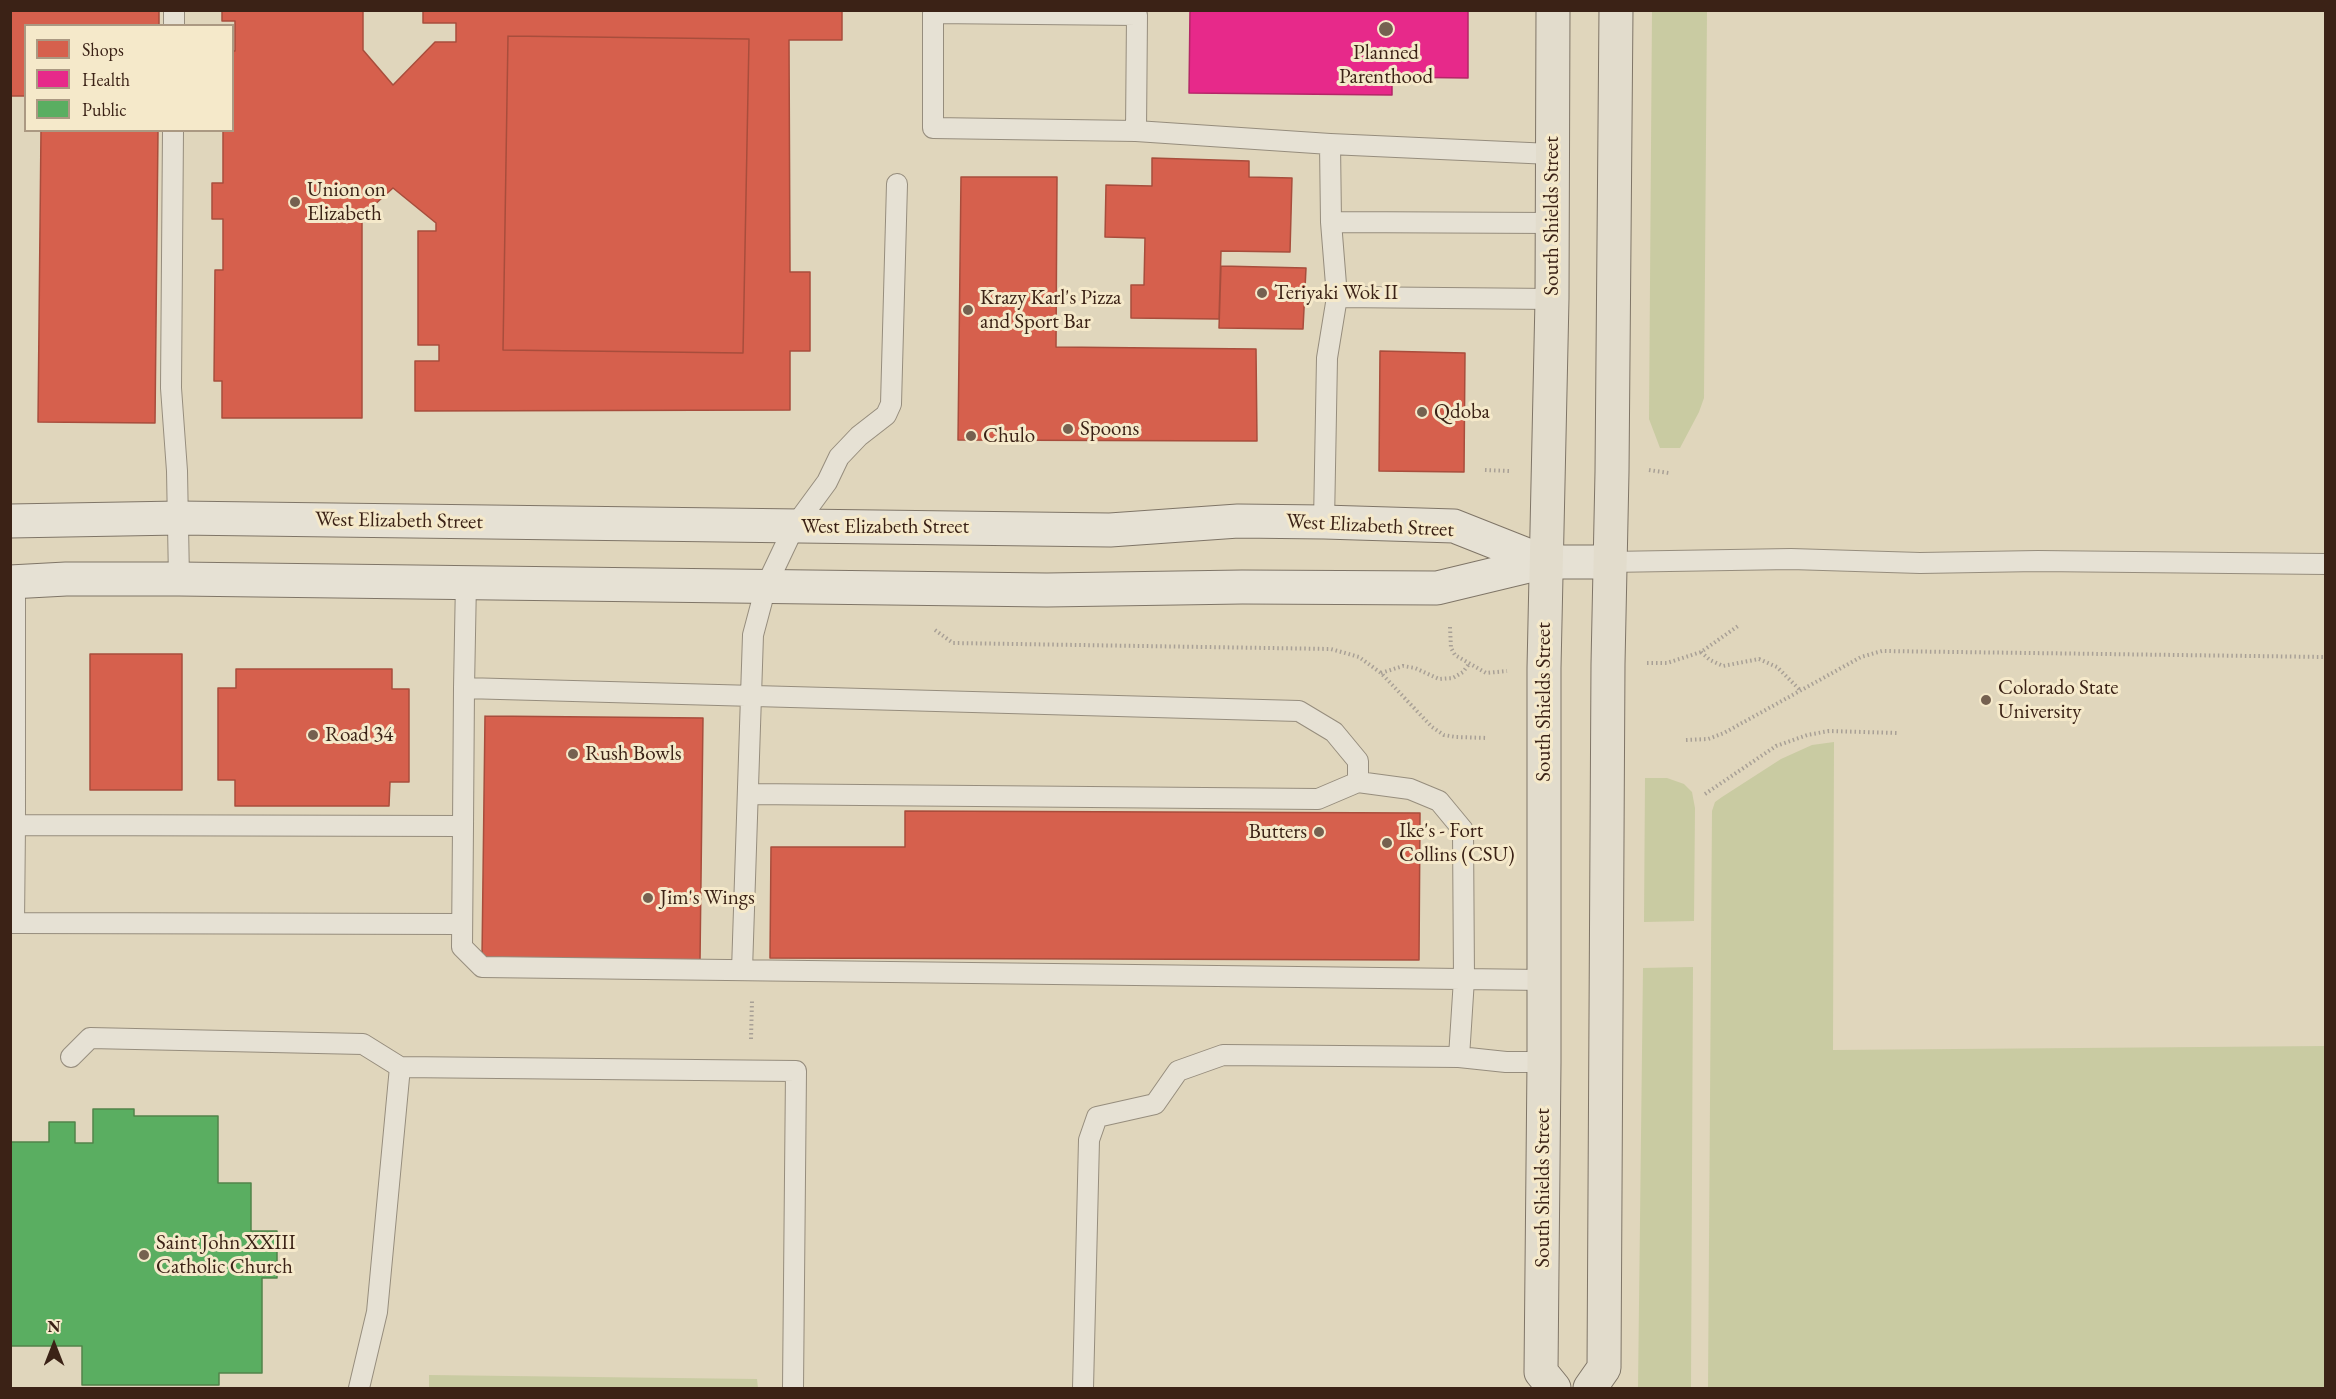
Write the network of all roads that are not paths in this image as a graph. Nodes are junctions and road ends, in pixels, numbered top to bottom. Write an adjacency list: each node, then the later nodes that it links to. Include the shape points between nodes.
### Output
1 (1553, 10): 6 (main road, South Shields Street)
2 (1616, 10): 17 (main road)
3 (1136, 131): 3 (lane, via 933,128 933,12 1137,15); 5 (lane)
4 (173, 132): 12 (lane, via 171,388)
5 (1330, 144): 6 (lane); 8 (lane)
6 (1551, 154): 9 (main road, South Shields Street)
7 (897, 184): 15 (lane, via 891,404 886,415 839,457 827,482)
8 (1331, 222): 9 (lane); 10 (lane)
9 (1552, 224): 11 (main road, South Shields Street)
10 (1337, 297): 11 (lane); 14 (lane, via 1327,358)
11 (1552, 299): 16 (main road, South Shields Street)
12 (179, 518): 13 (main road, West Elizabeth Street); 15 (main road, West Elizabeth Street); 19 (lane)
13 (10, 521)
14 (1324, 522): 15 (main road, West Elizabeth Street, via 1238,521 1110,530); 16 (main road, West Elizabeth Street, via 1454,526)
15 (794, 526): 22 (lane)
16 (1545, 562): 17 (main road); 22 (main road, via 1437,588 1047,590); 33 (main road, South Shields Street)
17 (1609, 562): 18 (lane, via 1791,559); 42 (main road, via 1604,1368)
18 (2325, 564)
19 (179, 579): 20 (main road); 21 (main road)
20 (466, 581): 22 (main road); 23 (lane)
21 (13, 582): 27 (lane)
22 (766, 586): 24 (lane, via 753,636)
23 (465, 688): 24 (lane); 28 (lane)
24 (750, 694): 25 (lane, via 1299,711 1334,732 1358,761); 26 (lane)
25 (1358, 782): 26 (lane, via 1318,799); 32 (lane, via 1410,789 1439,801 1463,830)
26 (748, 794): 31 (lane)
27 (15, 825): 28 (lane); 29 (lane)
28 (463, 826): 30 (lane)
29 (12, 923): 30 (lane)
30 (462, 924): 31 (lane, via 462,947 482,967)
31 (742, 970): 32 (lane)
32 (1464, 979): 33 (lane); 35 (lane)
33 (1543, 980): 36 (main road, South Shields Street)
34 (71, 1057): 37 (lane, via 90,1038 363,1044)
35 (1459, 1057): 36 (lane); 40 (lane, via 1223,1054 1178,1071 1155,1104 1097,1117 1089,1140)
36 (1544, 1062): 41 (main road, South Shields Street, via 1540,1372)
37 (400, 1066): 38 (lane, via 376,1312); 39 (lane, via 796,1071)
38 (359, 1389)
39 (793, 1389)
40 (1083, 1389)
41 (1554, 1389)
42 (1590, 1389)

